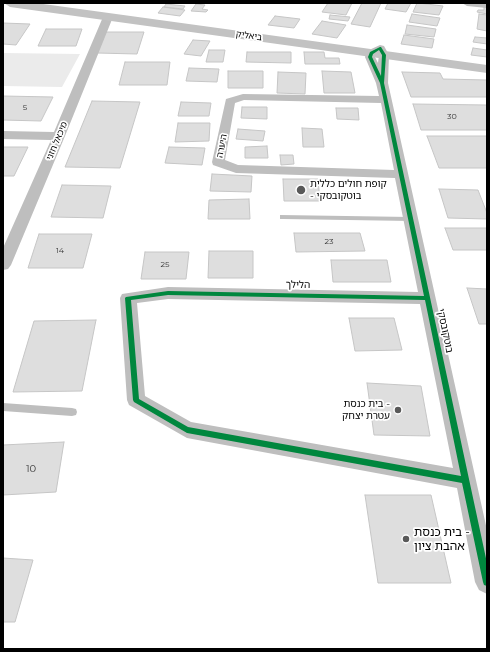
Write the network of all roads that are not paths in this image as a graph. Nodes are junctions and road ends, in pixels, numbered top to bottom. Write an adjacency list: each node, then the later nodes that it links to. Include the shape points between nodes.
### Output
1 (10, 3): 5 (main road, ביאליק)
2 (53, 3): 6 (main road, ביאליק)
3 (467, 3): 4 (street)
4 (487, 5)
5 (108, 16): 6 (main road, ביאליק); 11 (street, מיכאל חזני)
6 (378, 52): 7 (main road, ביאליק); 8 (main road, ביאליק); 9 (street, בוטקובסקי)
7 (487, 63)
8 (487, 69)
9 (386, 100): 12 (street, בוטקובסקי); 12 (street, היערה, via 243,97 230,101 218,162 236,169)
10 (3, 135): 11 (street)
11 (59, 136): 15 (street, מיכאל חזני)
12 (402, 174): 14 (street, בוטקובסקי)
13 (283, 217): 14 (lane)
14 (411, 219): 16 (street, בוטקובסקי)
15 (3, 265)
16 (428, 298): 19 (street, בוטקובסקי); 19 (street, הלילך, via 168,293 128,298 136,400 187,430)
17 (3, 407): 18 (lane)
18 (72, 412)
19 (466, 480): 20 (street, בוטקובסקי)
20 (487, 582)

